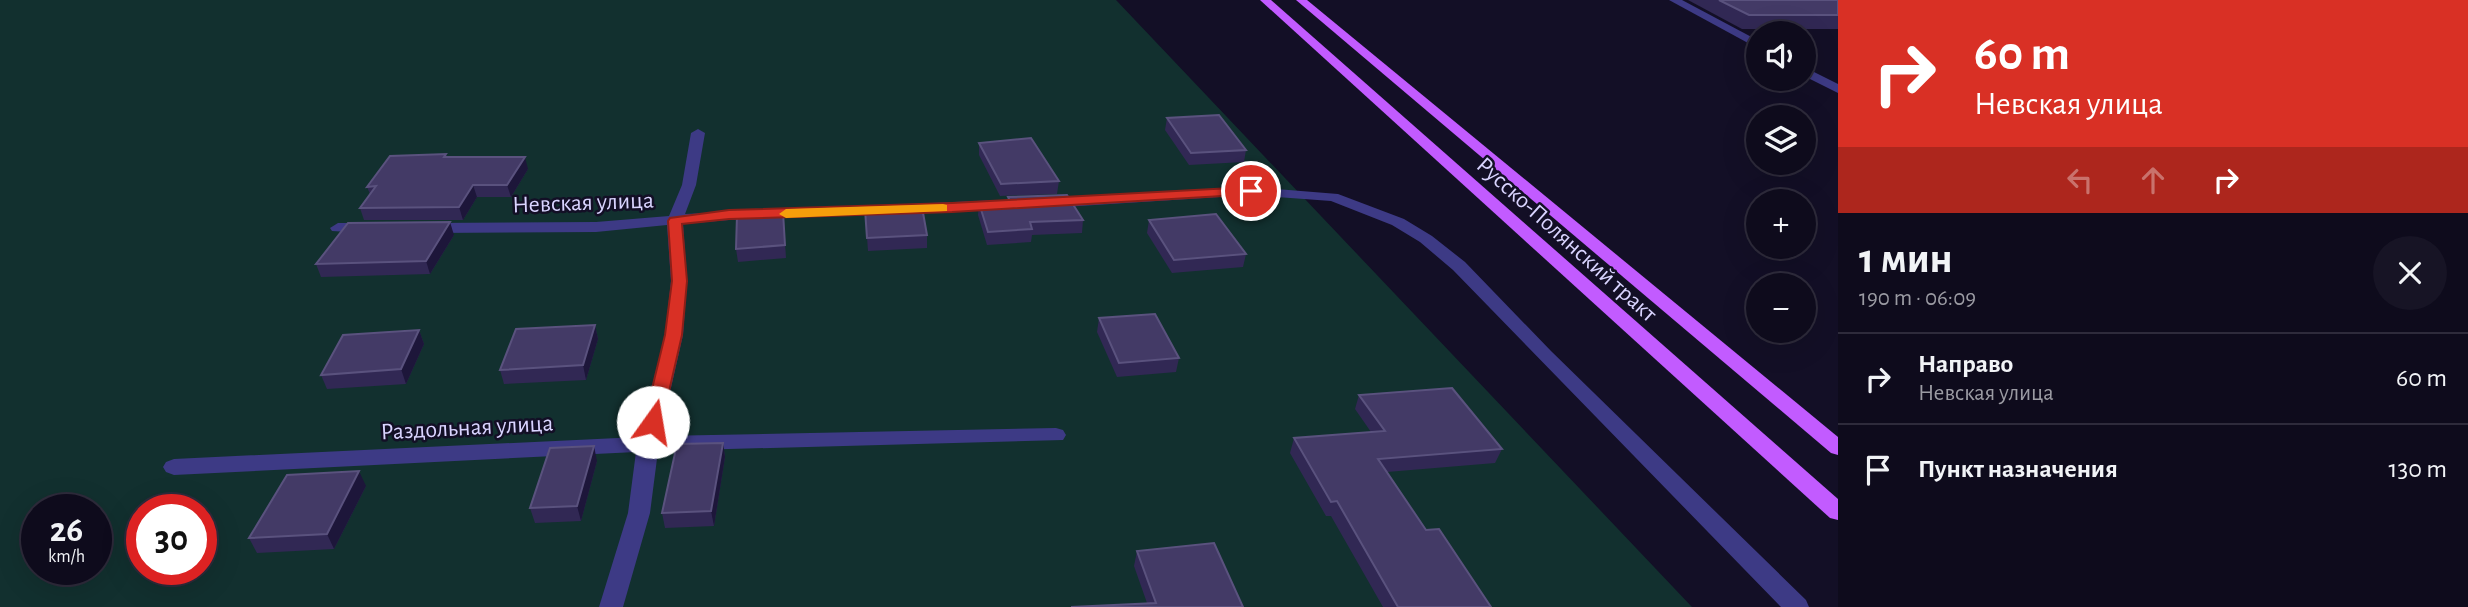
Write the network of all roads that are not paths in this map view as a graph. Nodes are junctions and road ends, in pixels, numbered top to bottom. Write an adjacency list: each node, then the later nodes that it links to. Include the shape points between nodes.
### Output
1 (1265, 0): 16 (main road, Русско-Полянский тракт)
2 (1301, 0): 14 (main road, Русско-Полянский тракт)
3 (1674, 0): 4 (street)
4 (1746, 39)
5 (1816, 77): 6 (street)
6 (1838, 89)
7 (698, 133): 8 (street, via 689,185)
8 (675, 221): 11 (street, Невская улица, via 596,227); 13 (street, via 679,281 674,335); 18 (street, Невская улица, via 1251,191 1333,197 1398,222 1460,266)
9 (338, 228): 10 (street)
10 (379, 228)
11 (419, 228)
12 (1056, 435): 13 (street, Раздольная улица)
13 (648, 444): 15 (street, Раздольная улица); 17 (street, via 639,513)
14 (1838, 448)
15 (174, 467)
16 (1838, 512)
17 (611, 607)
18 (1797, 607)

